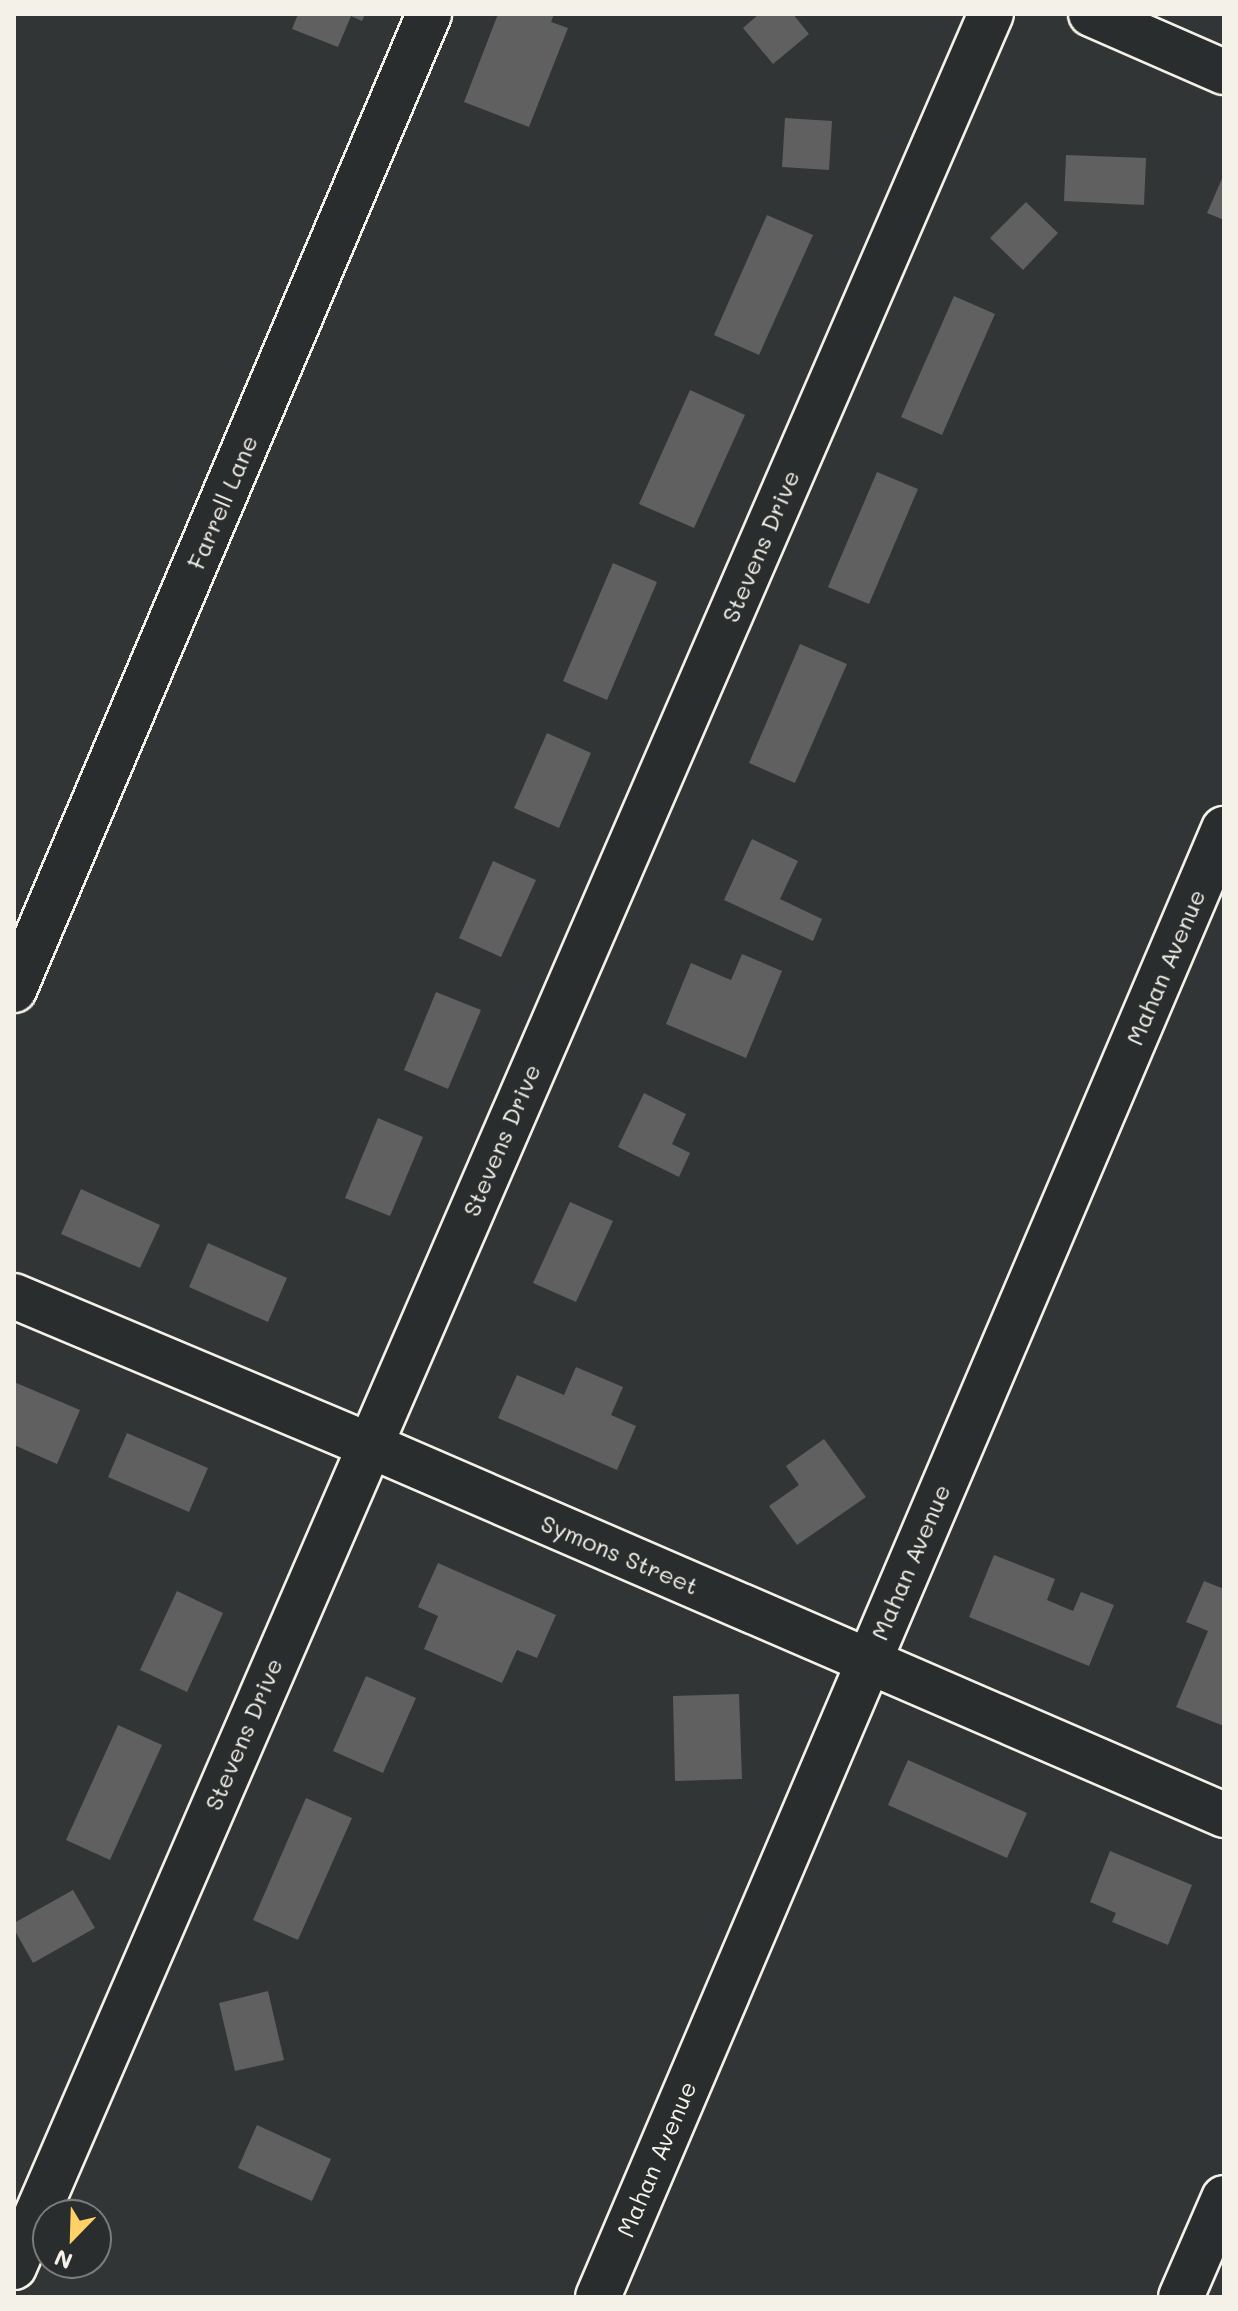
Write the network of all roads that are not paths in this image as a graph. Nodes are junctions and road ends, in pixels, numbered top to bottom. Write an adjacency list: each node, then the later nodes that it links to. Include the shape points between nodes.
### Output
1 (429, 14): 6 (street, Farrell Lane)
2 (991, 14): 8 (street, Stevens Drive)
3 (1091, 14): 4 (street)
4 (1224, 72)
5 (1224, 829): 9 (street, Mahan Avenue)
6 (14, 990)
7 (14, 1296): 8 (street, Symons Street)
8 (369, 1445): 9 (street, Symons Street); 12 (street, Stevens Drive)
9 (868, 1661): 10 (street, Symons Street); 13 (street, Mahan Avenue)
10 (1224, 1815)
11 (1224, 2198): 14 (street)
12 (14, 2267)
13 (598, 2297)
14 (1181, 2297)

